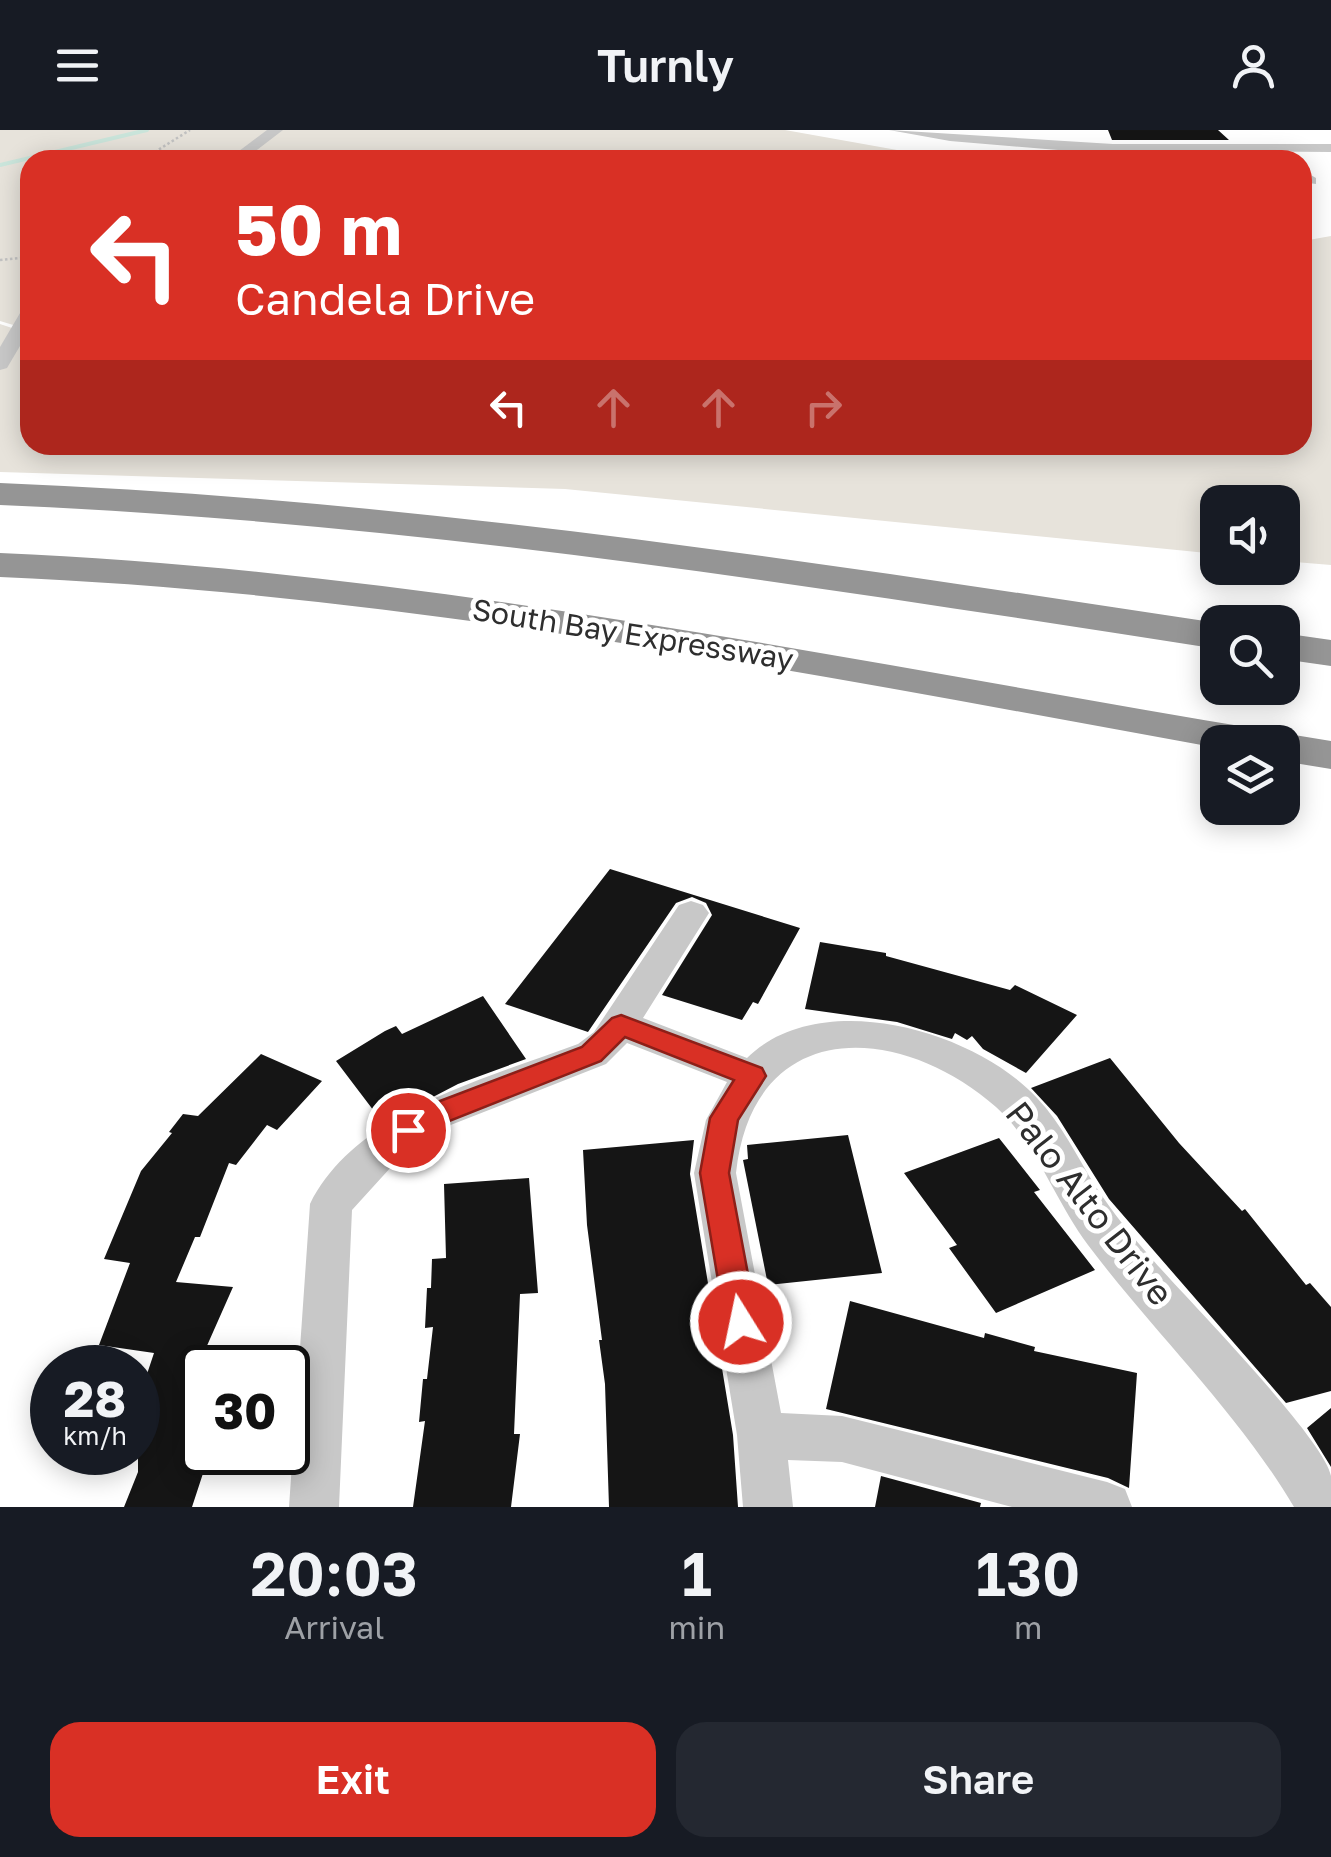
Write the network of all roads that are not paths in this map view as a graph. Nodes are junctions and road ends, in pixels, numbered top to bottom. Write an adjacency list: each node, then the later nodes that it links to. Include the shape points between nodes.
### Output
1 (276, 130): 4 (street)
2 (896, 130): 5 (street)
3 (1258, 132): 6 (street)
4 (248, 150)
5 (1066, 150)
6 (1276, 150)
7 (20, 329): 8 (street)
8 (0, 364)
9 (0, 494): 11 (highway, via 500,530)
10 (0, 564): 14 (highway, South Bay Expressway, via 426,602 848,667)
11 (1200, 633)
12 (1300, 649): 13 (highway)
13 (1331, 653)
14 (1200, 731)
15 (1300, 750): 16 (highway)
16 (1331, 756)
17 (691, 914): 18 (street)
18 (621, 1024): 19 (street); 21 (street, via 592,1054 429,1117 387,1143 331,1204)
19 (752, 1076): 20 (street, Palo Alto Drive, via 724,1118 714,1173); 24 (street, Palo Alto Drive, via 794,1041 842,1032 938,1055 1012,1098 1100,1228 1301,1468)
20 (761, 1435): 22 (street, Palo Alto Drive); 23 (street, via 842,1439)
21 (314, 1507)
22 (768, 1507)
23 (1107, 1507)
24 (1323, 1507)

